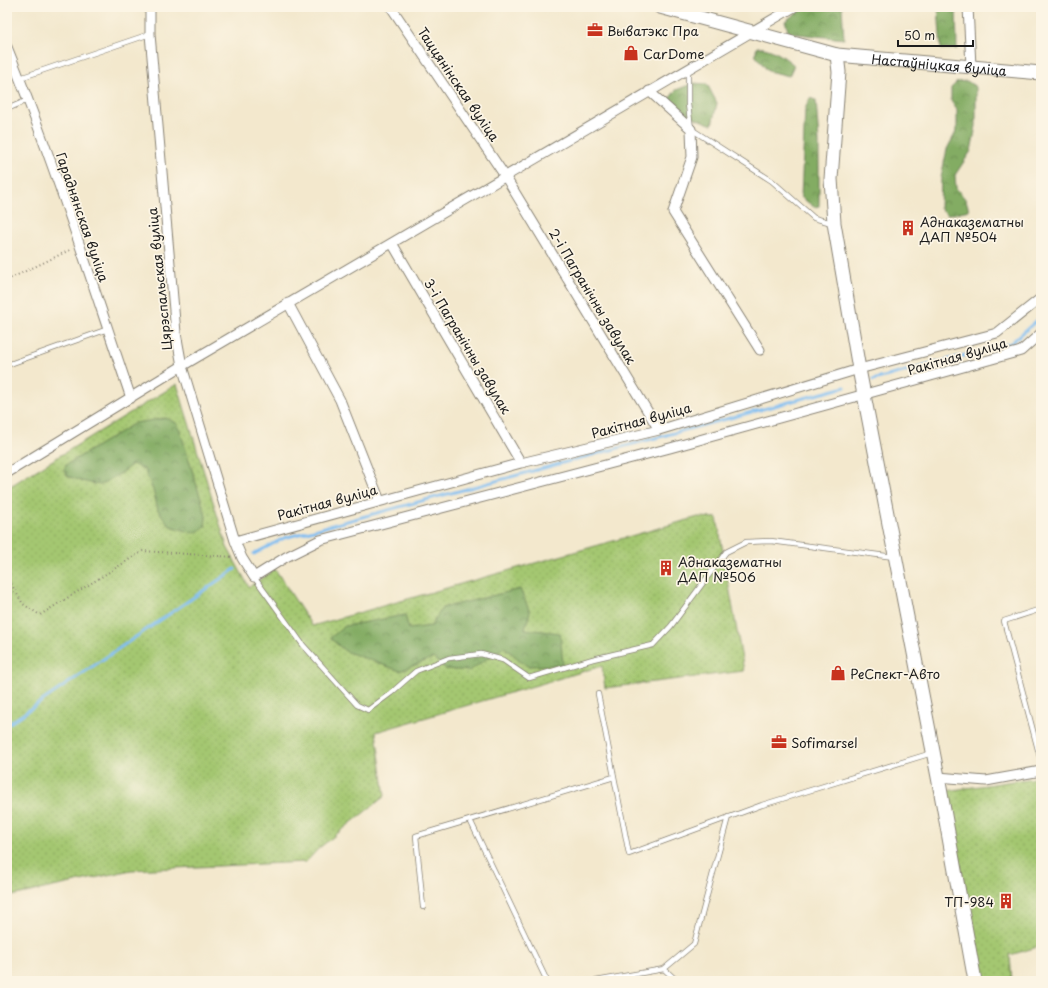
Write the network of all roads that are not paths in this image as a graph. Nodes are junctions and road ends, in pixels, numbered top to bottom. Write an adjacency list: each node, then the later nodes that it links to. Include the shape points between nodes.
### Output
1 (150, 7): 7 (street, Цярэспальская вуліца)
2 (391, 7): 18 (street, Таццянінская вуліца)
3 (660, 7): 6 (street)
4 (794, 7): 6 (street)
5 (968, 7): 10 (street)
6 (751, 33): 9 (street, Настаўніцкая вуліца); 11 (street)
7 (150, 34): 13 (lane); 27 (street, Цярэспальская вуліца, via 176,333)
8 (7, 47): 13 (street, Гараднянская вуліца)
9 (837, 56): 10 (street, Настаўніцкая вуліца); 19 (street, via 839,72 831,179)
10 (971, 66): 12 (street, Настаўніцкая вуліца)
11 (688, 68): 14 (street); 17 (lane)
12 (1041, 73)
13 (20, 78): 15 (street, Гараднянская вуліца)
14 (649, 91): 17 (street); 18 (street)
15 (28, 100): 16 (lane); 23 (street, Гараднянская вуліца, via 81,245)
16 (7, 109)
17 (691, 129): 19 (lane, via 772,181 814,218); 25 (street, via 692,156 673,212)
18 (505, 176): 20 (street); 31 (street, 2-і Пагранічны завулак)
19 (834, 224): 28 (street)
20 (392, 243): 22 (street); 32 (street, 3-і Пагранічны завулак)
21 (1041, 298): 28 (street, Ракітная вуліца, via 997,333)
22 (288, 304): 27 (street); 34 (street, via 340,400)
23 (108, 329): 26 (lane); 30 (street, Гараднянская вуліца)
24 (1041, 333): 29 (street, Ракітная вуліца, via 1021,351)
25 (760, 350)
26 (7, 365)
27 (182, 366): 30 (street); 35 (street, Цярэспальская вуліца)
28 (859, 369): 29 (street); 31 (street, Ракітная вуліца)
29 (864, 395): 36 (street); 37 (street, Ракітная вуліца, via 320,540)
30 (131, 398): 33 (street)
31 (659, 430): 32 (street, Ракітная вуліца)
32 (522, 463): 34 (street, Ракітная вуліца)
33 (7, 473)
34 (380, 501): 35 (street, Ракітная вуліца)
35 (235, 541): 37 (street, Цярэспальская вуліца)
36 (895, 557): 37 (lane, via 770,540 746,542 726,552 671,626 653,645 593,659 530,678 503,660 481,654 449,658 416,671 368,710 356,705 303,645); 40 (street)
37 (254, 576)
38 (1041, 609): 41 (lane, via 1004,620)
39 (598, 694): 43 (lane)
40 (934, 753): 44 (street); 45 (lane)
41 (1041, 761)
42 (1041, 771): 44 (street, via 986,781)
43 (614, 777): 45 (lane, via 629,854); 46 (lane)
44 (938, 777): 52 (street)
45 (728, 817): 48 (lane, via 694,944)
46 (470, 820): 47 (lane, via 416,836); 49 (lane)
47 (423, 907)
48 (664, 969): 50 (lane); 51 (lane)
49 (547, 981)
50 (596, 981)
51 (677, 981)
52 (975, 981)

